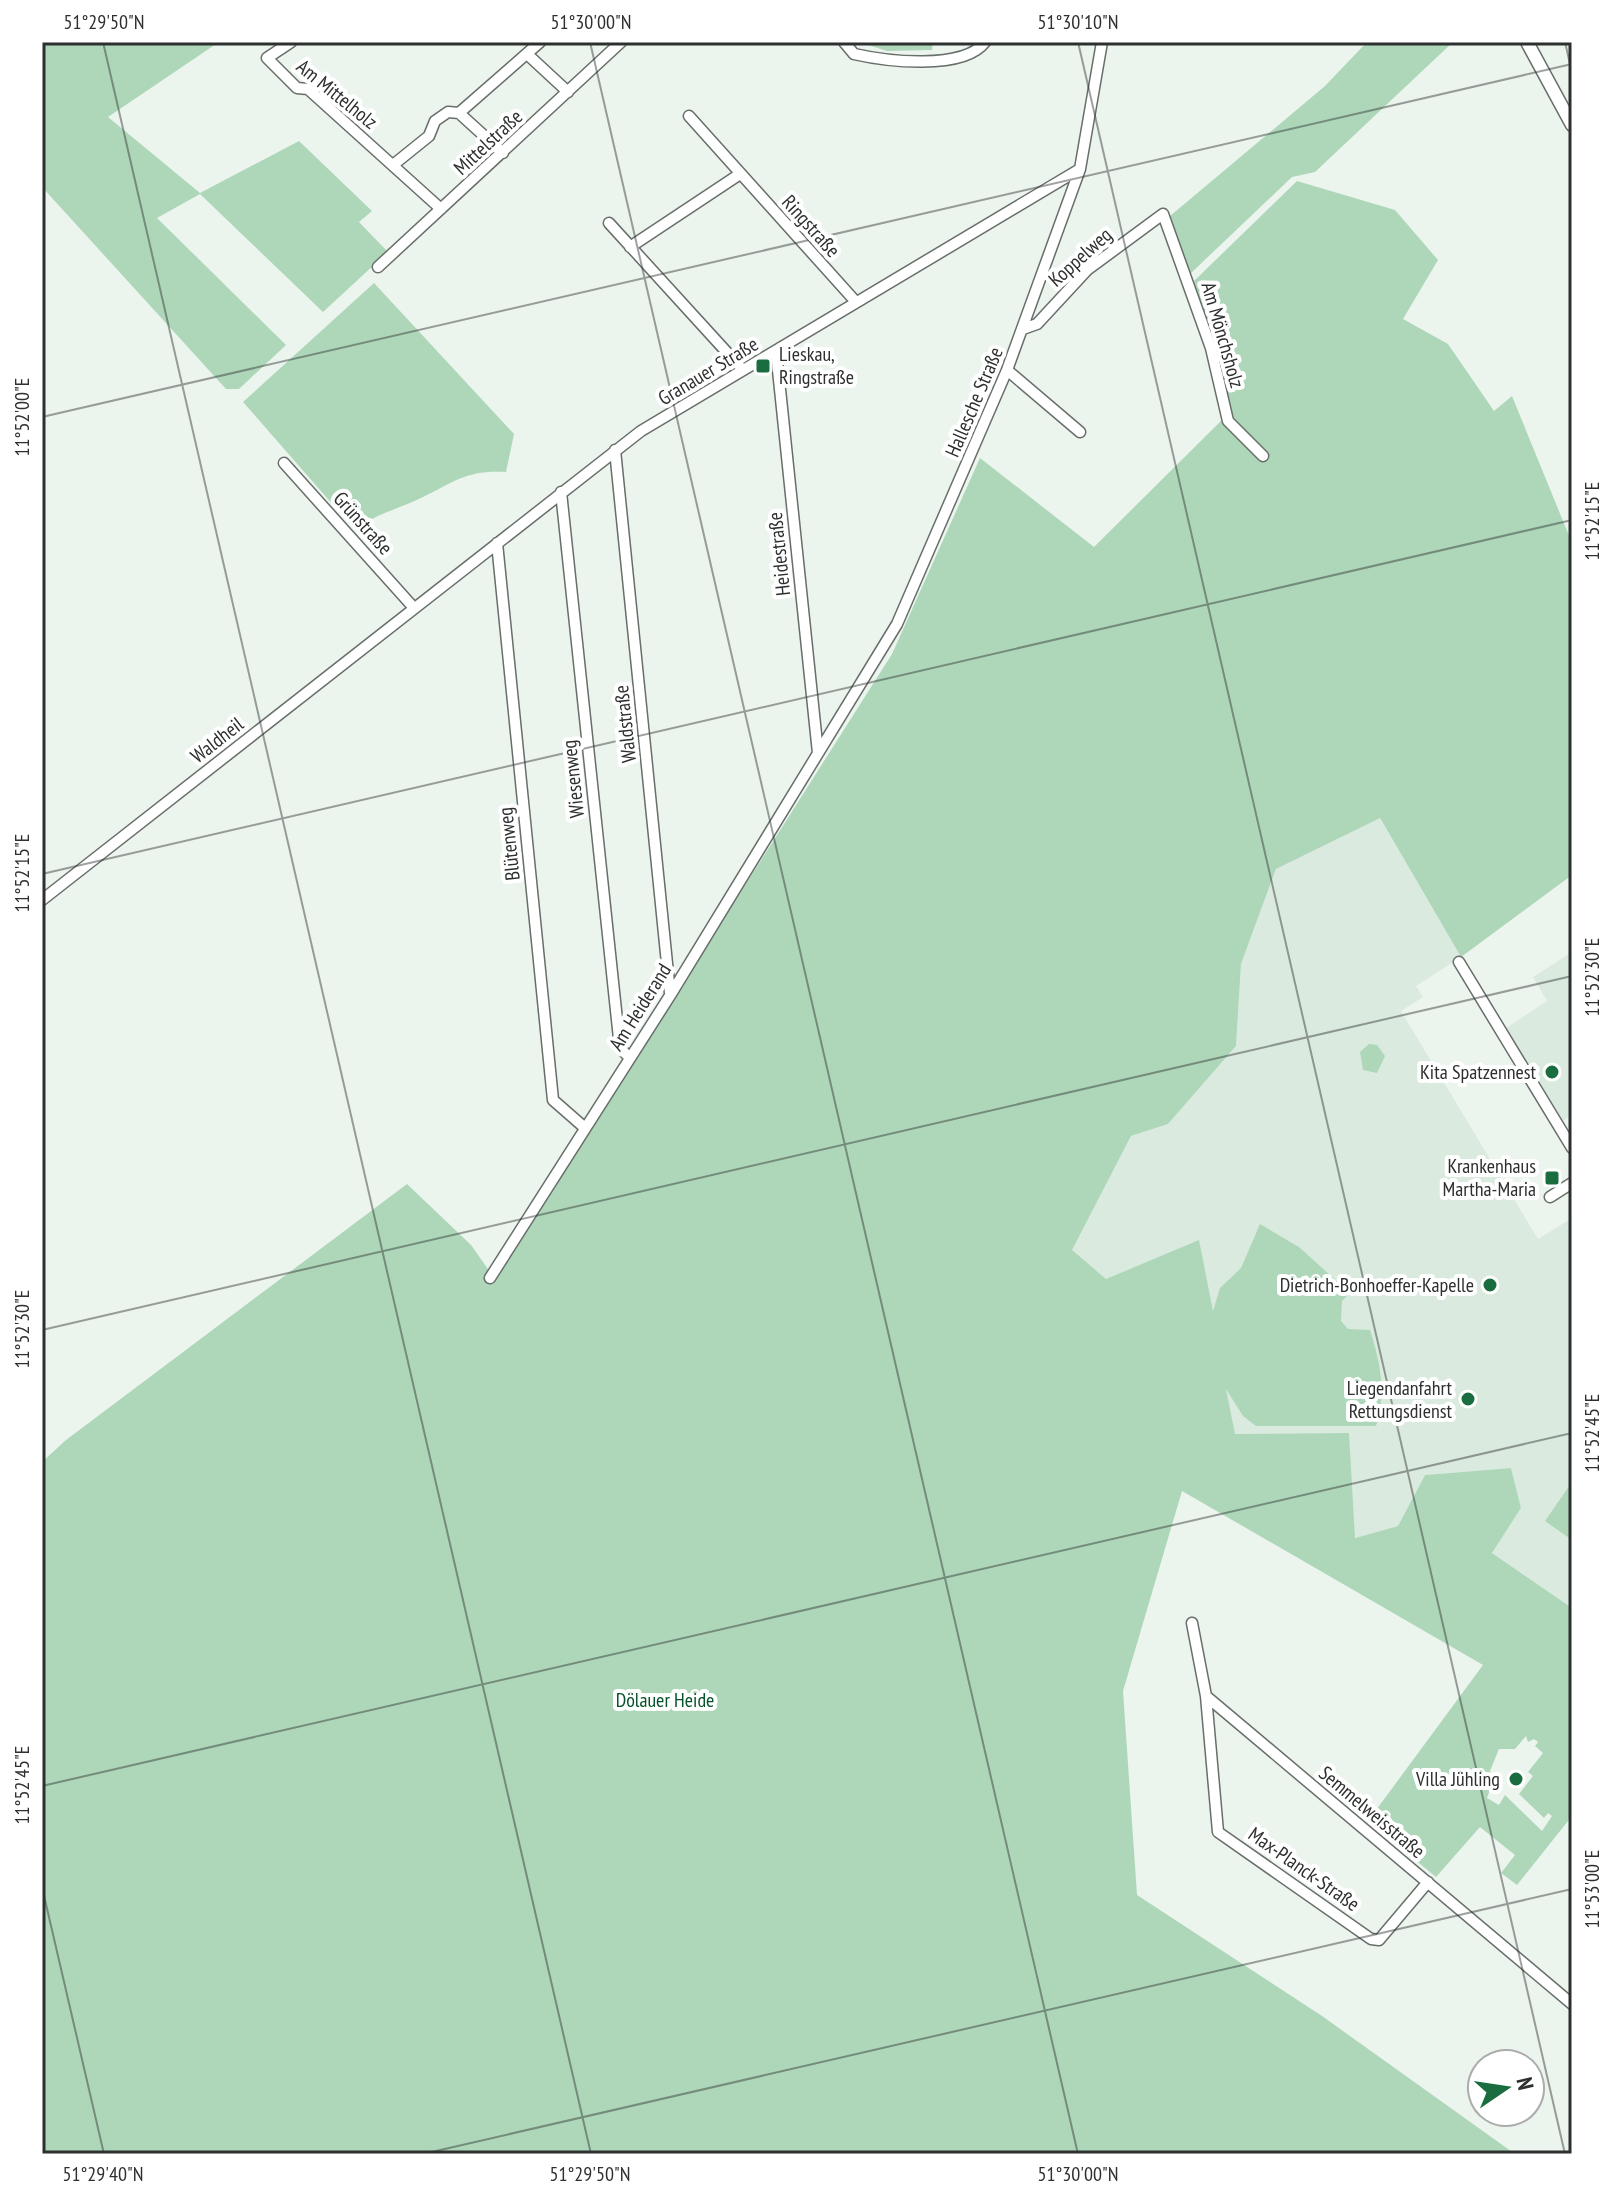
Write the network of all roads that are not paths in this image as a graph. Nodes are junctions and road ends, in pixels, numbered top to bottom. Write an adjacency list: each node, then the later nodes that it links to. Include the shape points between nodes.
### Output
1 (291, 42): 14 (street, Am Mittelholz, via 267,58)
2 (540, 42): 8 (street)
3 (621, 42): 9 (street, Mittelstraße)
4 (844, 42): 5 (street, via 854,54 918,62 955,57)
5 (985, 42)
6 (1102, 42): 15 (street, Hallesche Straße)
7 (1527, 42): 12 (street)
8 (527, 54): 9 (street); 10 (street)
9 (568, 92): 13 (street, Mittelstraße)
10 (459, 113): 13 (street); 14 (street, via 448,112 435,121 429,136)
11 (689, 116): 16 (street, Ringstraße)
12 (1572, 125)
13 (503, 153): 17 (street, Mittelstraße)
14 (393, 165): 17 (street, Am Mittelholz)
15 (1080, 169): 22 (street, Granauer Straße); 23 (street, Hallesche Straße)
16 (740, 174): 20 (street); 22 (street, Ringstraße)
17 (441, 209): 21 (street, Mittelstraße)
18 (1163, 214): 23 (street, Koppelweg, via 1087,270 1037,324); 29 (street, Am Mönchsholz, via 1211,348 1228,421)
19 (609, 223): 20 (street)
20 (630, 247): 25 (street)
21 (378, 267)
22 (856, 302): 24 (street, Granauer Straße)
23 (1023, 329): 26 (street, Hallesche Straße)
24 (776, 351): 25 (street, Granauer Straße); 34 (street, Heidestraße)
25 (743, 370): 28 (street, Granauer Straße)
26 (1007, 370): 27 (street); 34 (street, Hallesche Straße, via 897,624)
27 (1080, 432)
28 (615, 450): 31 (street, Granauer Straße); 37 (street, Waldstraße)
29 (1263, 456)
30 (284, 463): 33 (street, Grünstraße)
31 (561, 492): 32 (street, Granauer Straße); 38 (street, Wiesenweg, via 620,1048)
32 (497, 543): 33 (street, Granauer Straße); 39 (street, Blütenweg, via 553,1100)
33 (414, 608): 35 (street, Waldheil)
34 (818, 753): 37 (street, Am Heiderand)
35 (42, 900)
36 (1459, 962): 40 (street)
37 (671, 994): 38 (street, Am Heiderand)
38 (629, 1057): 39 (street, Am Heiderand)
39 (585, 1128): 43 (street, Am Heiderand)
40 (1572, 1148)
41 (1572, 1183): 42 (street)
42 (1550, 1197)
43 (490, 1278)
44 (1192, 1623): 45 (street)
45 (1206, 1696): 46 (street, Semmelweisstraße); 46 (street, Max-Planck-Straße, via 1218,1832 1371,1939 1379,1940)
46 (1428, 1882): 47 (street, Semmelweisstraße)
47 (1572, 2004)

